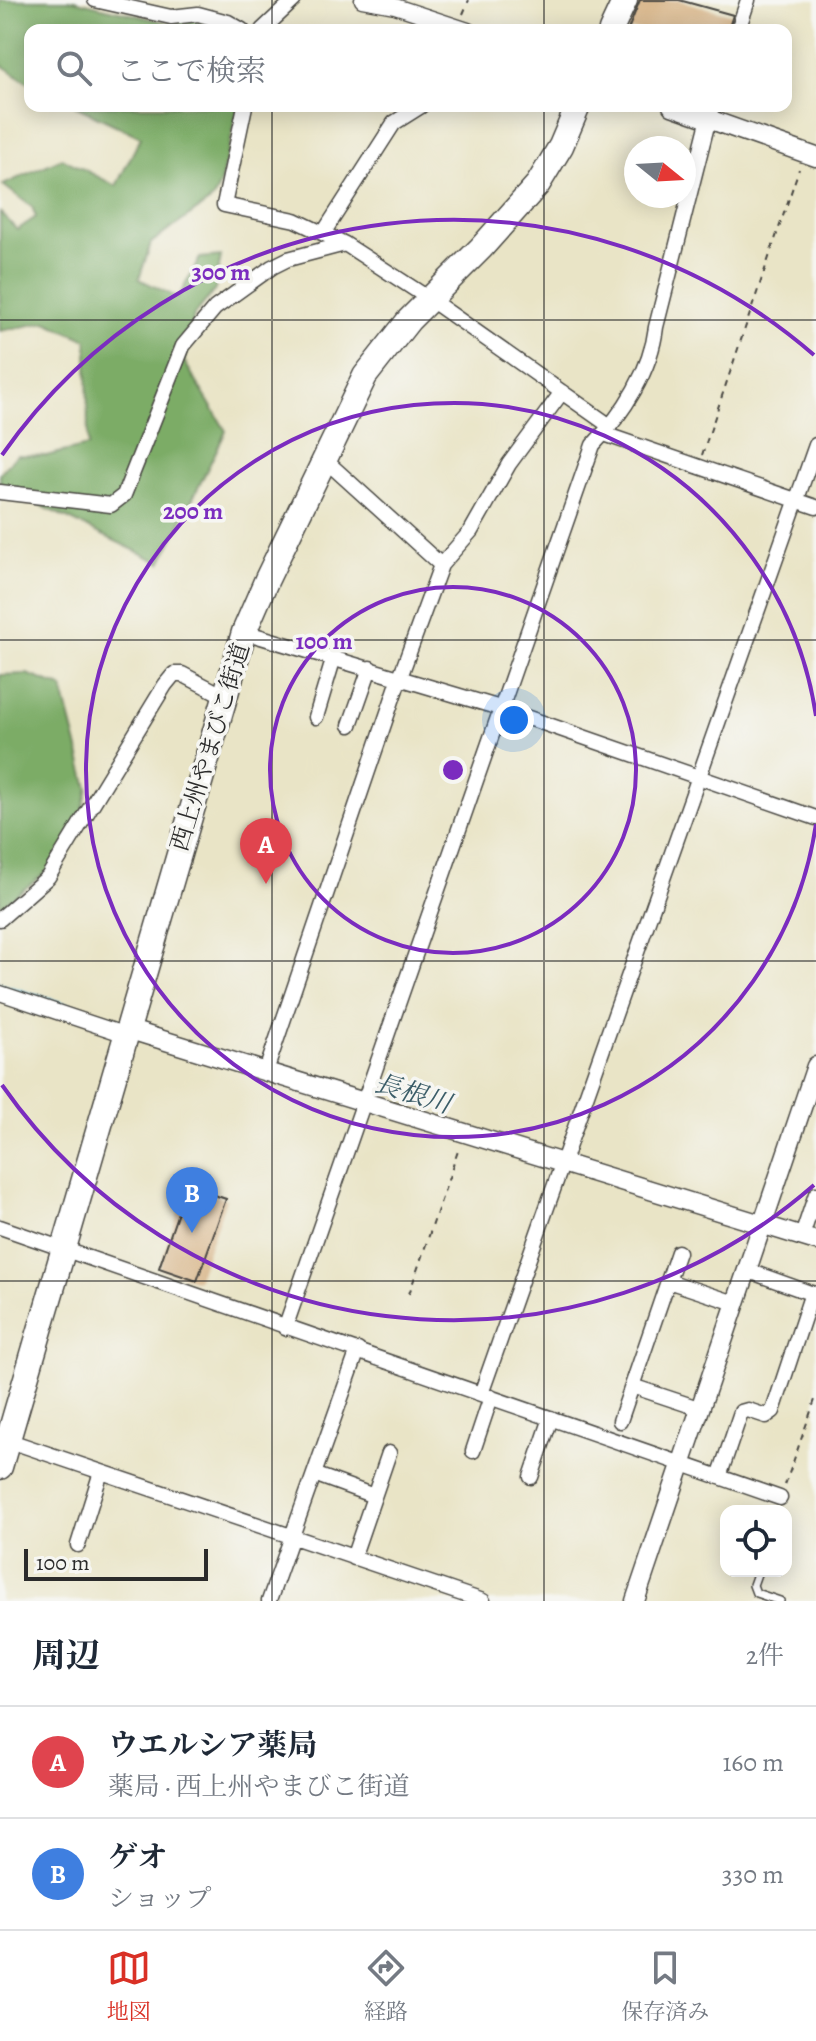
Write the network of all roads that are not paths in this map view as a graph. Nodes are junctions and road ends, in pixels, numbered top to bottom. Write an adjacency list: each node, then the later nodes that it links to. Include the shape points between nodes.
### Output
1 (95, 0): 6 (street, via 171,17 198,14)
2 (294, 0): 7 (street)
3 (362, 0): 8 (street)
4 (625, 0): 9 (highway)
5 (748, 0): 10 (street)
6 (232, 24)
7 (268, 24)
8 (447, 24)
9 (614, 24)
10 (740, 24)
11 (244, 112): 16 (street, via 224,205 295,220)
12 (411, 112): 16 (street, via 394,123)
13 (575, 112): 18 (highway, 西上州やまびこ街道, via 538,184)
14 (710, 112): 15 (street); 20 (street, via 654,347 623,411)
15 (810, 155)
16 (324, 232): 17 (street)
17 (345, 244): 18 (street); 23 (street, via 288,259 215,308 183,346 124,495 111,505)
18 (431, 300): 19 (street); 22 (highway, 西上州やまびこ街道, via 365,376)
19 (562, 392): 20 (street); 26 (street, via 509,464 471,531)
20 (607, 430): 24 (street); 32 (street, via 593,445)
21 (816, 445): 24 (street)
22 (325, 460): 26 (street); 27 (highway, 西上州やまびこ街道)
23 (0, 492)
24 (797, 500): 25 (street); 35 (street)
25 (816, 507)
26 (441, 565): 30 (street)
27 (244, 632): 28 (street); 31 (highway, 西上州やまびこ街道)
28 (334, 657): 29 (street); 33 (street)
29 (370, 668): 30 (street); 34 (street)
30 (400, 677): 32 (street); 41 (street)
31 (224, 696): 37 (street, via 174,674 48,877); 39 (highway, 西上州やまびこ街道)
32 (500, 708): 35 (street); 42 (street)
33 (316, 717)
34 (350, 725)
35 (699, 776): 36 (street); 43 (street)
36 (816, 818)
37 (0, 919)
38 (0, 993): 39 (street)
39 (127, 1032): 41 (street); 48 (highway, 西上州やまびこ街道)
40 (816, 1066): 45 (street)
41 (266, 1071): 42 (street)
42 (364, 1100): 43 (street); 54 (street)
43 (563, 1162): 45 (street); 57 (street)
44 (816, 1194): 47 (street)
45 (761, 1224): 47 (street); 50 (street)
46 (0, 1227): 48 (street)
47 (809, 1239)
48 (64, 1249): 54 (street); 61 (highway, 西上州やまびこ街道)
49 (678, 1252): 51 (street)
50 (746, 1270): 52 (street); 53 (street)
51 (668, 1281): 53 (street); 56 (street)
52 (814, 1294): 69 (street, via 773,1411 766,1416 741,1412)
53 (735, 1303): 58 (street)
54 (285, 1328): 55 (street)
55 (358, 1350): 57 (street); 67 (street)
56 (632, 1386): 58 (street); 60 (street)
57 (486, 1396): 59 (street); 62 (street)
58 (701, 1409): 64 (street)
59 (551, 1418): 64 (street); 68 (street)
60 (620, 1421)
61 (4, 1439): 65 (highway, 西上州やまびこ街道); 66 (street)
62 (473, 1451)
63 (389, 1453): 70 (street)
64 (682, 1465): 69 (street); 78 (street)
65 (0, 1467)
66 (101, 1472): 72 (street); 73 (street)
67 (314, 1474): 70 (street); 72 (street)
68 (531, 1477)
69 (719, 1477): 71 (street)
70 (374, 1496): 74 (street)
71 (780, 1504)
72 (292, 1537): 74 (street); 76 (street)
73 (78, 1545)
74 (353, 1558): 77 (street)
75 (756, 1577): 79 (lane, via 756,1593)
76 (269, 1601)
77 (483, 1601)
78 (635, 1601)
79 (780, 1601)

